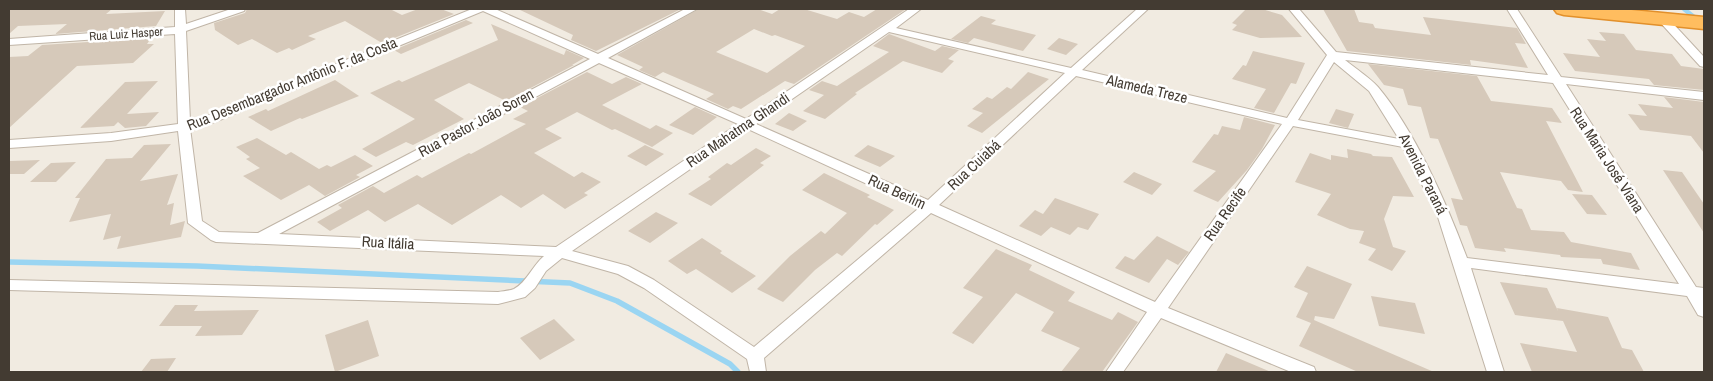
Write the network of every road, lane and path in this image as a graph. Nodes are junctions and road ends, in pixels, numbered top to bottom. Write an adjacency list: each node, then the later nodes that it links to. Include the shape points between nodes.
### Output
1 (180, 9): 14 (street, Rua Itália)
2 (240, 9): 14 (street, Rua Luiz Hasper)
3 (480, 9): 24 (street, Rua Desembargador Antônio F. da Costa)
4 (486, 9): 17 (street, Rua Berlim)
5 (692, 9): 17 (street, Rua Pastor João Soren)
6 (916, 9): 13 (street, Rua Mahatma Ghandi)
7 (1143, 9): 19 (street, Rua Cuiabá)
8 (1294, 9): 16 (street, Avenida Paraná)
9 (1512, 9): 20 (street, Rua Maria José Viana)
10 (1564, 9): 11 (highway)
11 (1668, 19): 12 (highway); 18 (street)
12 (1704, 23)
13 (888, 29): 19 (street, Alameda Treze); 23 (street, Rua Mahatma Ghandi)
14 (180, 30): 15 (street, Rua Luiz Hasper); 24 (street, Rua Itália)
15 (9, 42)
16 (1333, 55): 20 (street); 22 (street, Rua Recife); 26 (street, Avenida Paraná, via 1372,89)
17 (597, 59): 23 (street, Rua Berlim); 28 (street, Rua Pastor João Soren)
18 (1704, 64)
19 (1073, 72): 22 (street, Alameda Treze); 27 (street, Rua Cuiabá)
20 (1555, 79): 21 (street); 32 (street, Rua Maria José Viana)
21 (1704, 96)
22 (1290, 122): 26 (street, Alameda Treze); 33 (street, Rua Recife)
23 (747, 124): 27 (street, Rua Berlim); 29 (street, Rua Mahatma Ghandi)
24 (184, 128): 25 (street, Rua Desembargador Antônio F. da Costa); 28 (street, Rua Itália, via 195,224 216,237)
25 (9, 144)
26 (1407, 144): 30 (street, Avenida Paraná, via 1444,214)
27 (929, 207): 33 (street, Rua Berlim); 35 (street, Rua Cuiabá)
28 (261, 238): 29 (street, Rua Itália)
29 (559, 252): 31 (street, Rua Mahatma Ghandi, via 519,293 498,298); 35 (street, Rua Itália, via 623,270)
30 (1461, 262): 32 (street); 39 (street, Avenida Paraná)
31 (9, 285)
32 (1698, 292): 34 (street, Rua Maria José Viana)
33 (1156, 310): 37 (street, Rua Recife); 38 (street, Rua Berlim)
34 (1704, 311)
35 (755, 356): 36 (street)
36 (758, 372)
37 (1114, 372)
38 (1308, 372)
39 (1495, 372)

